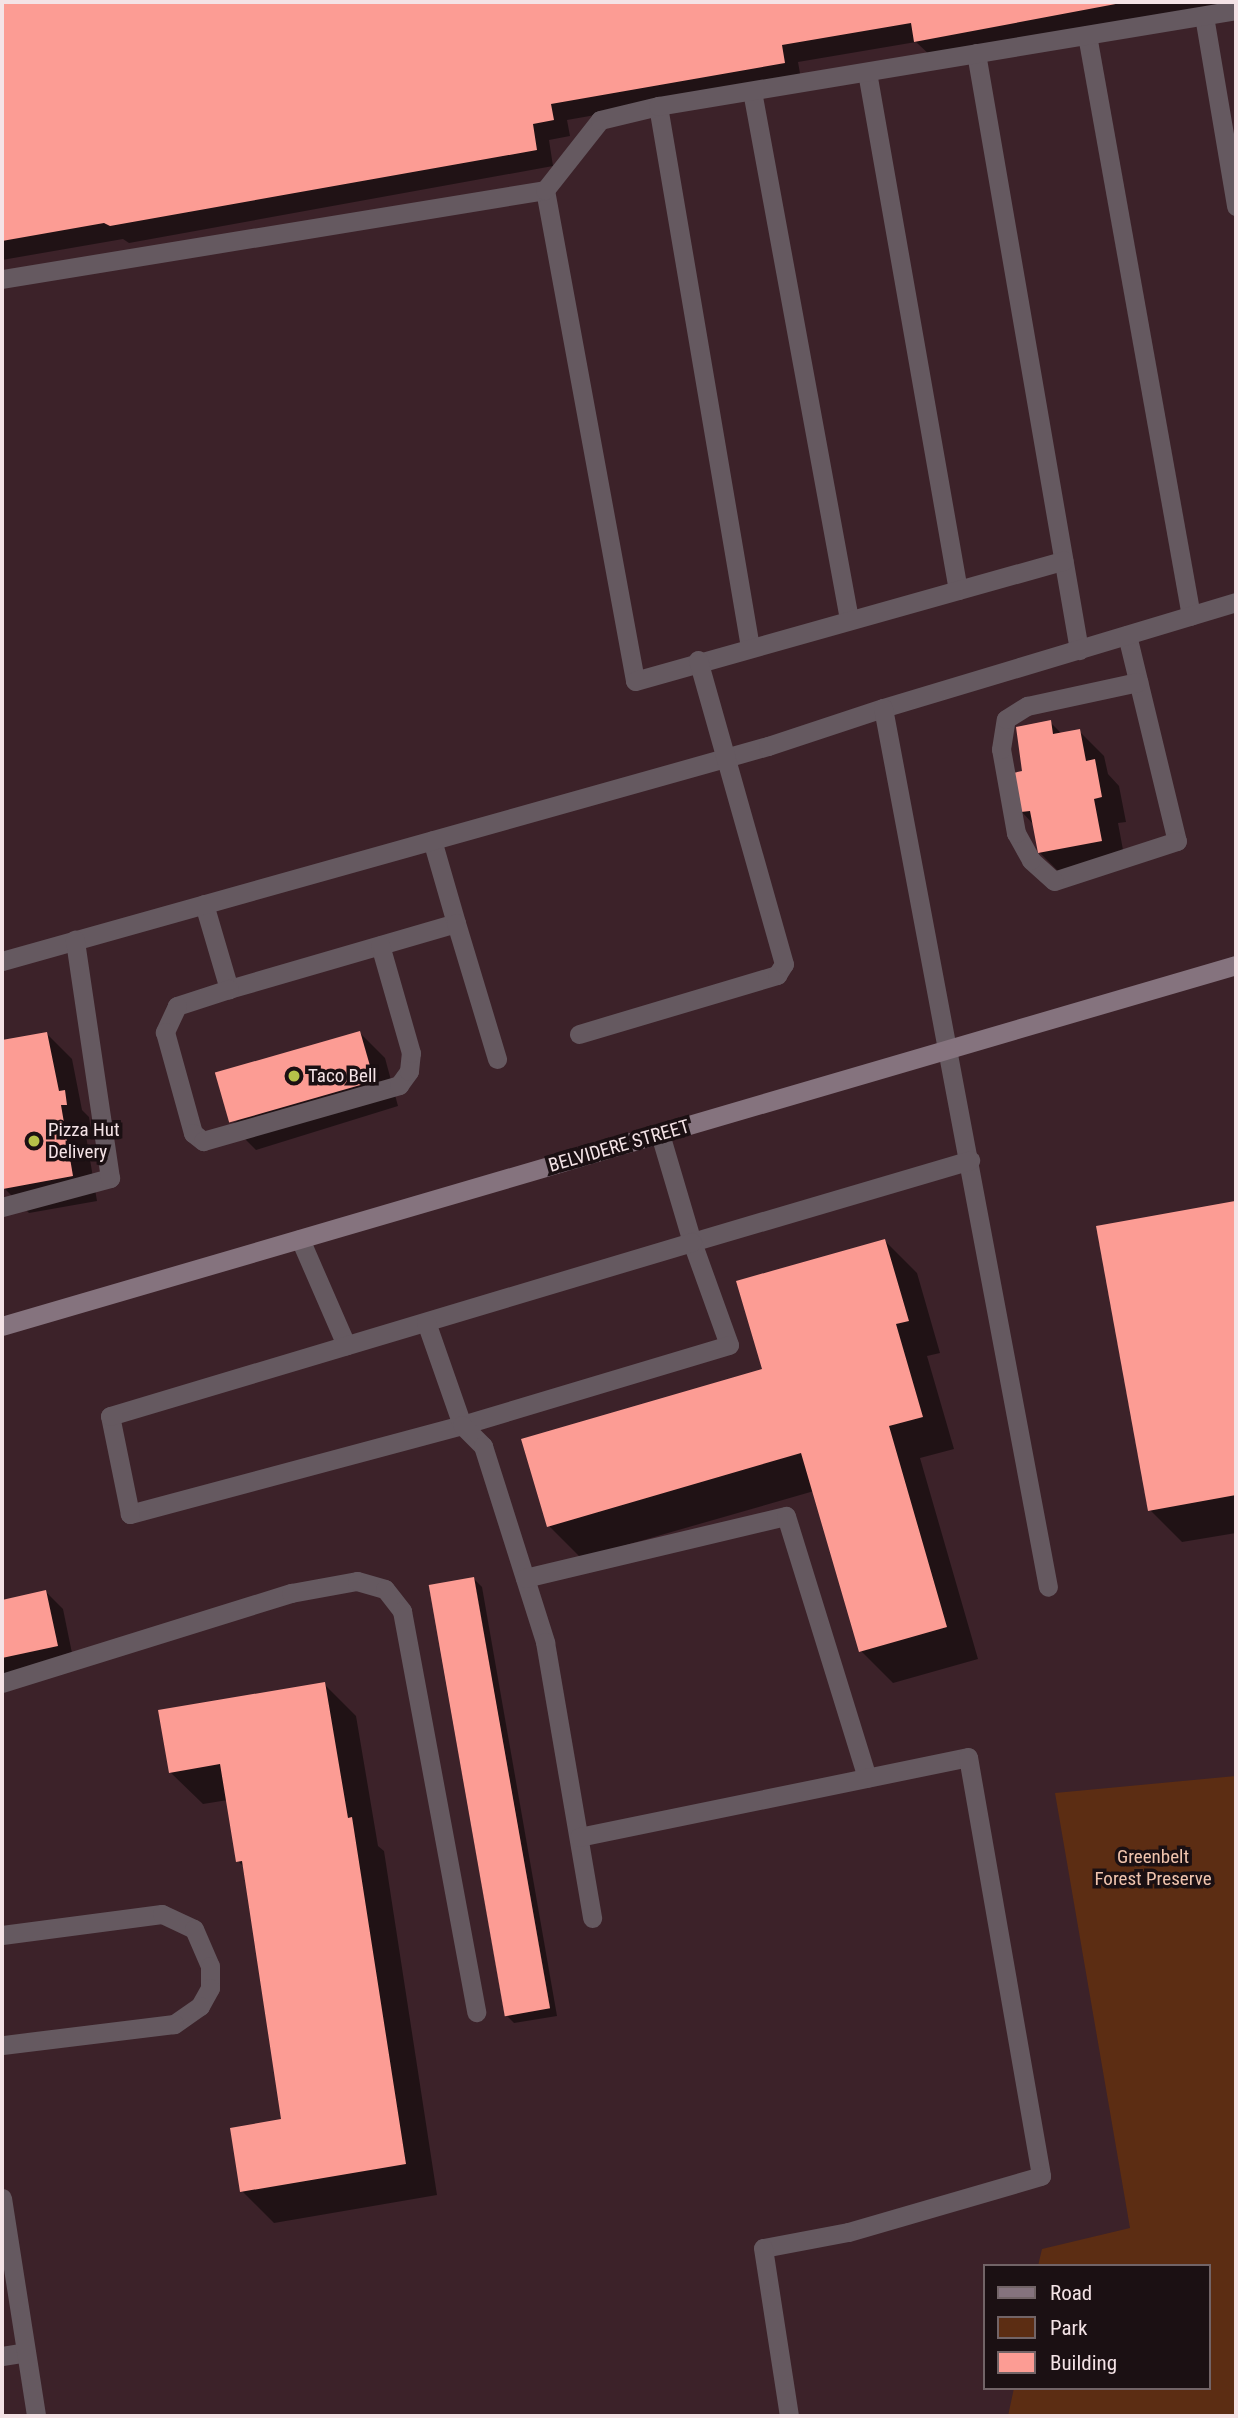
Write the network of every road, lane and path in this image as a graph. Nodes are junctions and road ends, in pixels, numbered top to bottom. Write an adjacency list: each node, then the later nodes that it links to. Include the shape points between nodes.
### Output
1 (1236, 10): 2 (street)
2 (1204, 16): 3 (street); 9 (street)
3 (1087, 35): 4 (street); 14 (street)
4 (976, 53): 5 (street); 11 (street)
5 (867, 72): 6 (street); 12 (street)
6 (752, 91): 7 (street); 15 (street)
7 (659, 106): 8 (street, via 600,120); 17 (street)
8 (545, 190): 10 (street); 19 (street, via 635,681)
9 (1236, 206)
10 (2, 279)
11 (1063, 561): 12 (street); 18 (street)
12 (958, 590): 15 (street)
13 (1236, 602): 14 (street)
14 (1191, 616): 16 (street)
15 (849, 619): 17 (street)
16 (1127, 635): 18 (street); 20 (street)
17 (750, 647): 19 (street)
18 (1079, 650): 21 (street)
19 (698, 660): 22 (street)
20 (1138, 682): 20 (street, via 1177,841 1054,881 1031,860 1016,832 1001,749 1006,719 1027,706)
21 (883, 708): 22 (street); 32 (street)
22 (725, 758): 23 (street); 31 (street, via 784,964 777,975)
23 (432, 840): 24 (street); 25 (street)
24 (204, 904): 26 (street); 30 (street)
25 (456, 923): 27 (street); 33 (street)
26 (75, 940): 28 (street); 36 (street, via 110,1178)
27 (380, 945): 30 (street); 30 (street, via 411,1053 409,1071 398,1085 203,1141 194,1133 165,1032 177,1006)
28 (2, 961)
29 (1236, 965): 32 (main road, BELVIDERE STREET)
30 (229, 989)
31 (579, 1034)
32 (950, 1049): 34 (main road, BELVIDERE STREET); 35 (street)
33 (498, 1059)
34 (660, 1134): 37 (main road, BELVIDERE STREET); 38 (street)
35 (970, 1160): 38 (street); 44 (street)
36 (2, 1208)
37 (300, 1239): 40 (main road, BELVIDERE STREET); 41 (street)
38 (692, 1242): 39 (street); 42 (street, via 729,1345)
39 (426, 1322): 41 (street); 42 (street)
40 (2, 1326)
41 (346, 1345): 42 (street, via 110,1416 130,1514)
42 (463, 1425): 43 (street, via 483,1446)
43 (525, 1578): 46 (street, via 786,1516); 47 (street, via 545,1642)
44 (1048, 1587)
45 (2, 1683): 50 (street, via 291,1592 357,1581 385,1589 402,1611)
46 (867, 1778): 47 (street); 56 (street, via 968,1756 1041,2176 874,2225 763,2249)
47 (579, 1837): 48 (street)
48 (592, 1918)
49 (2, 1935): 51 (street, via 162,1914 179,1918 202,1941 210,1988 190,2016 174,2024)
50 (476, 2012)
51 (2, 2045)
52 (2, 2197): 53 (street)
53 (26, 2352): 54 (street); 55 (street)
54 (2, 2356)
55 (36, 2416)
56 (789, 2416)

